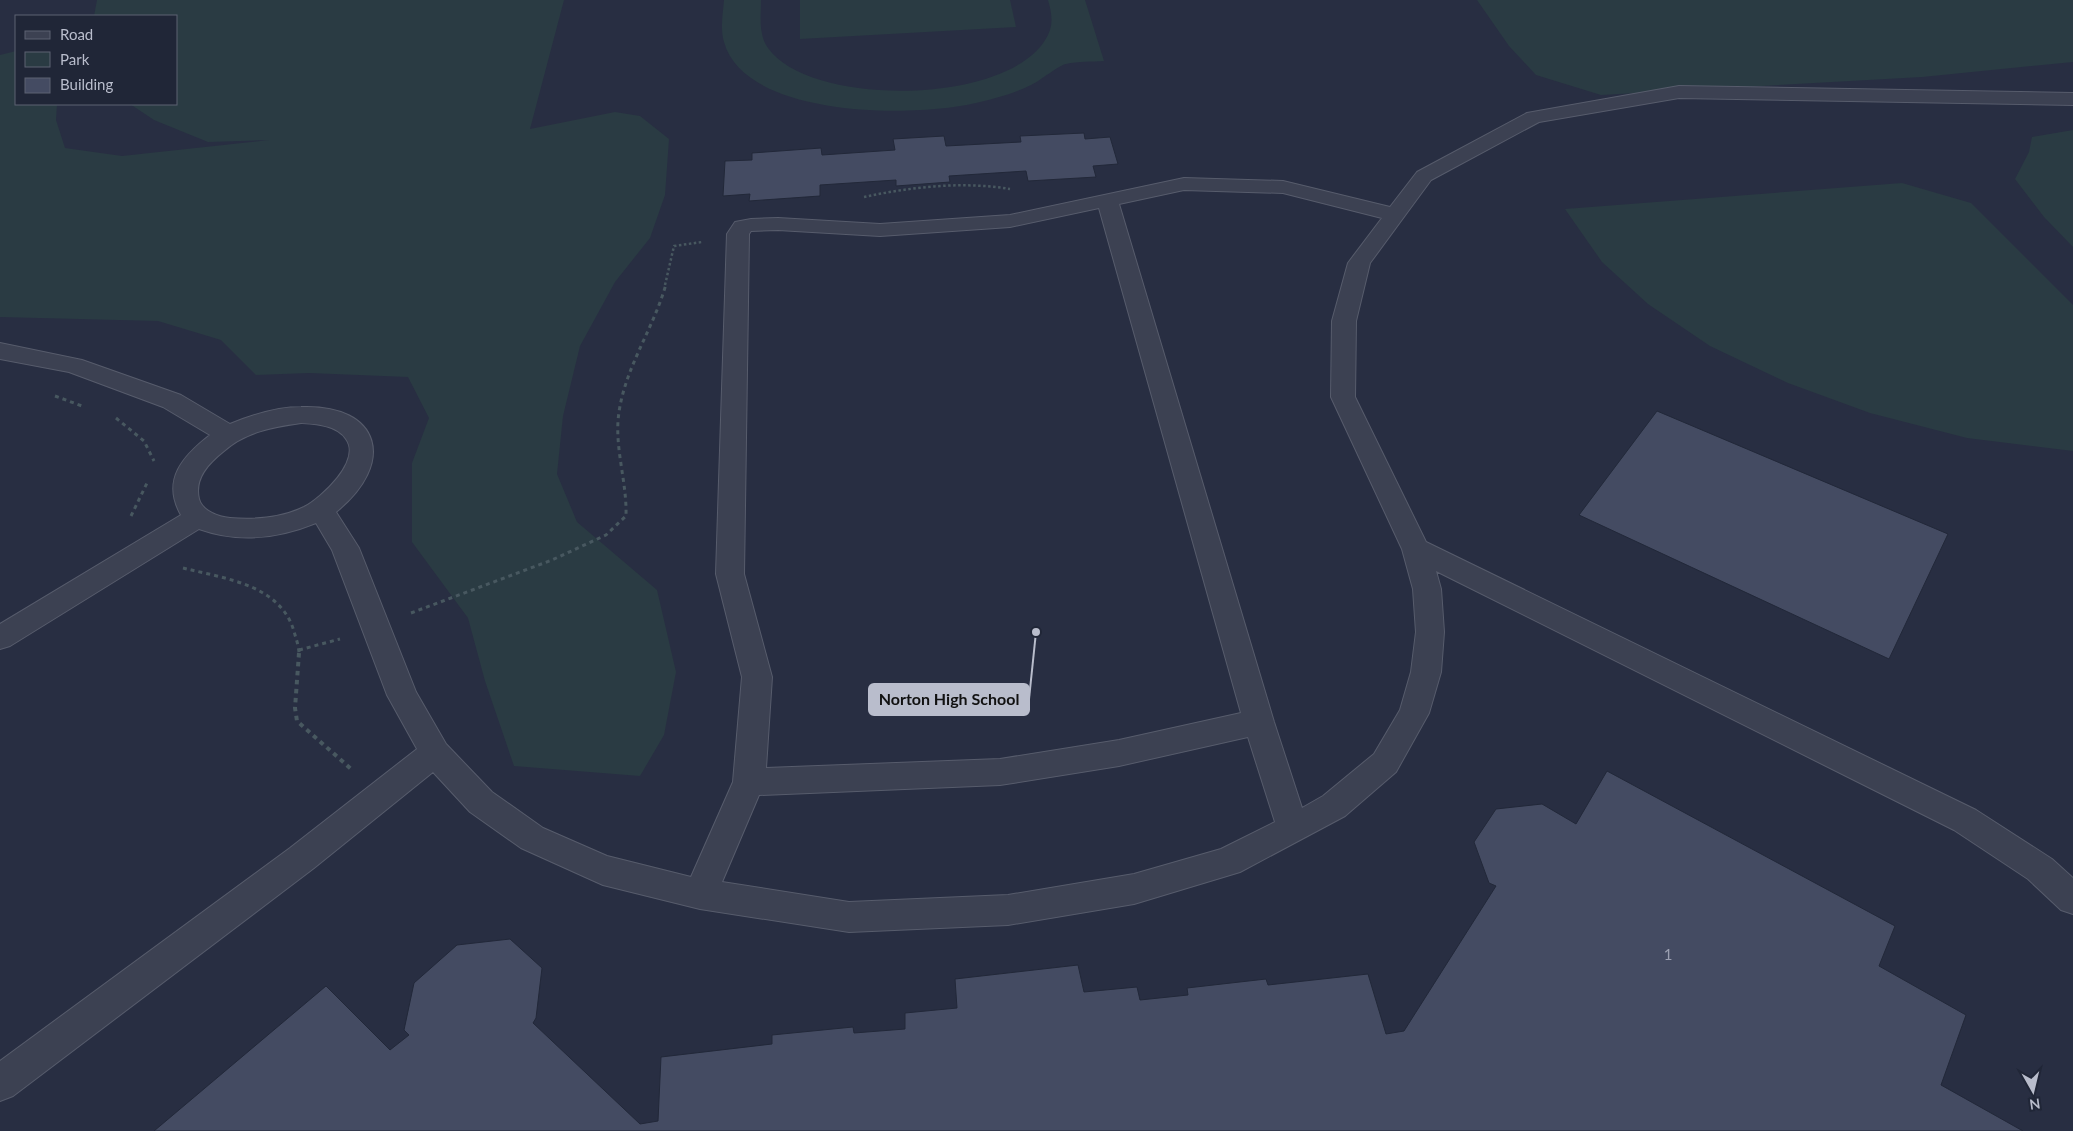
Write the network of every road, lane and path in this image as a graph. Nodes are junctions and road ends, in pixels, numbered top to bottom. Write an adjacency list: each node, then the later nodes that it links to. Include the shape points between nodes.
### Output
1 (2073, 99): 5 (lane, via 1778,92 1669,94 1534,118 1424,176)
2 (1014, 190): 3 (path, via 971,186 925,188)
3 (858, 198)
4 (1107, 200): 5 (lane, via 1184,184 1283,187); 21 (lane); 23 (lane, via 1010,221 880,230 751,225 738,234 730,574 757,677)
5 (1396, 215): 16 (lane, via 1359,264 1344,321 1343,397)
6 (711, 241): 18 (path, via 674,246 658,306 624,389 618,421 626,516 606,535 552,560)
7 (0, 351): 11 (lane, via 74,365 172,401)
8 (53, 396): 9 (path)
9 (89, 408)
10 (106, 414): 12 (path, via 116,417 144,441)
11 (230, 435): 14 (lane, via 272,418 301,415 327,417 347,425 359,439 362,456 355,476); 15 (lane, via 200,458 187,477 184,495 190,511)
12 (154, 462)
13 (151, 471): 17 (path, via 124,533)
14 (320, 510): 15 (lane, via 285,524 255,529 228,530 205,523); 18 (lane, via 345,548)
15 (198, 517): 17 (lane)
16 (1416, 549): 25 (lane, via 1427,590 1430,632 1426,672 1414,713 1384,763 1334,806); 27 (lane, via 1965,820 2040,869)
17 (145, 550): 19 (lane); 20 (path, via 160,563 231,580 268,594 291,618)
18 (376, 626): 20 (path); 22 (lane, via 402,695)
19 (0, 638)
20 (299, 650): 24 (path, via 295,708 298,721)
21 (1259, 722): 23 (lane, via 1119,752 1000,772); 25 (lane)
22 (435, 753): 24 (lane); 26 (lane, via 481,802 532,838 603,870)
23 (749, 782): 26 (lane)
24 (381, 796): 28 (lane, via 295,864)
25 (1293, 830): 26 (lane, via 1228,862 1134,889 1008,910 849,917)
26 (700, 894)
27 (2073, 899)
28 (0, 1083)

